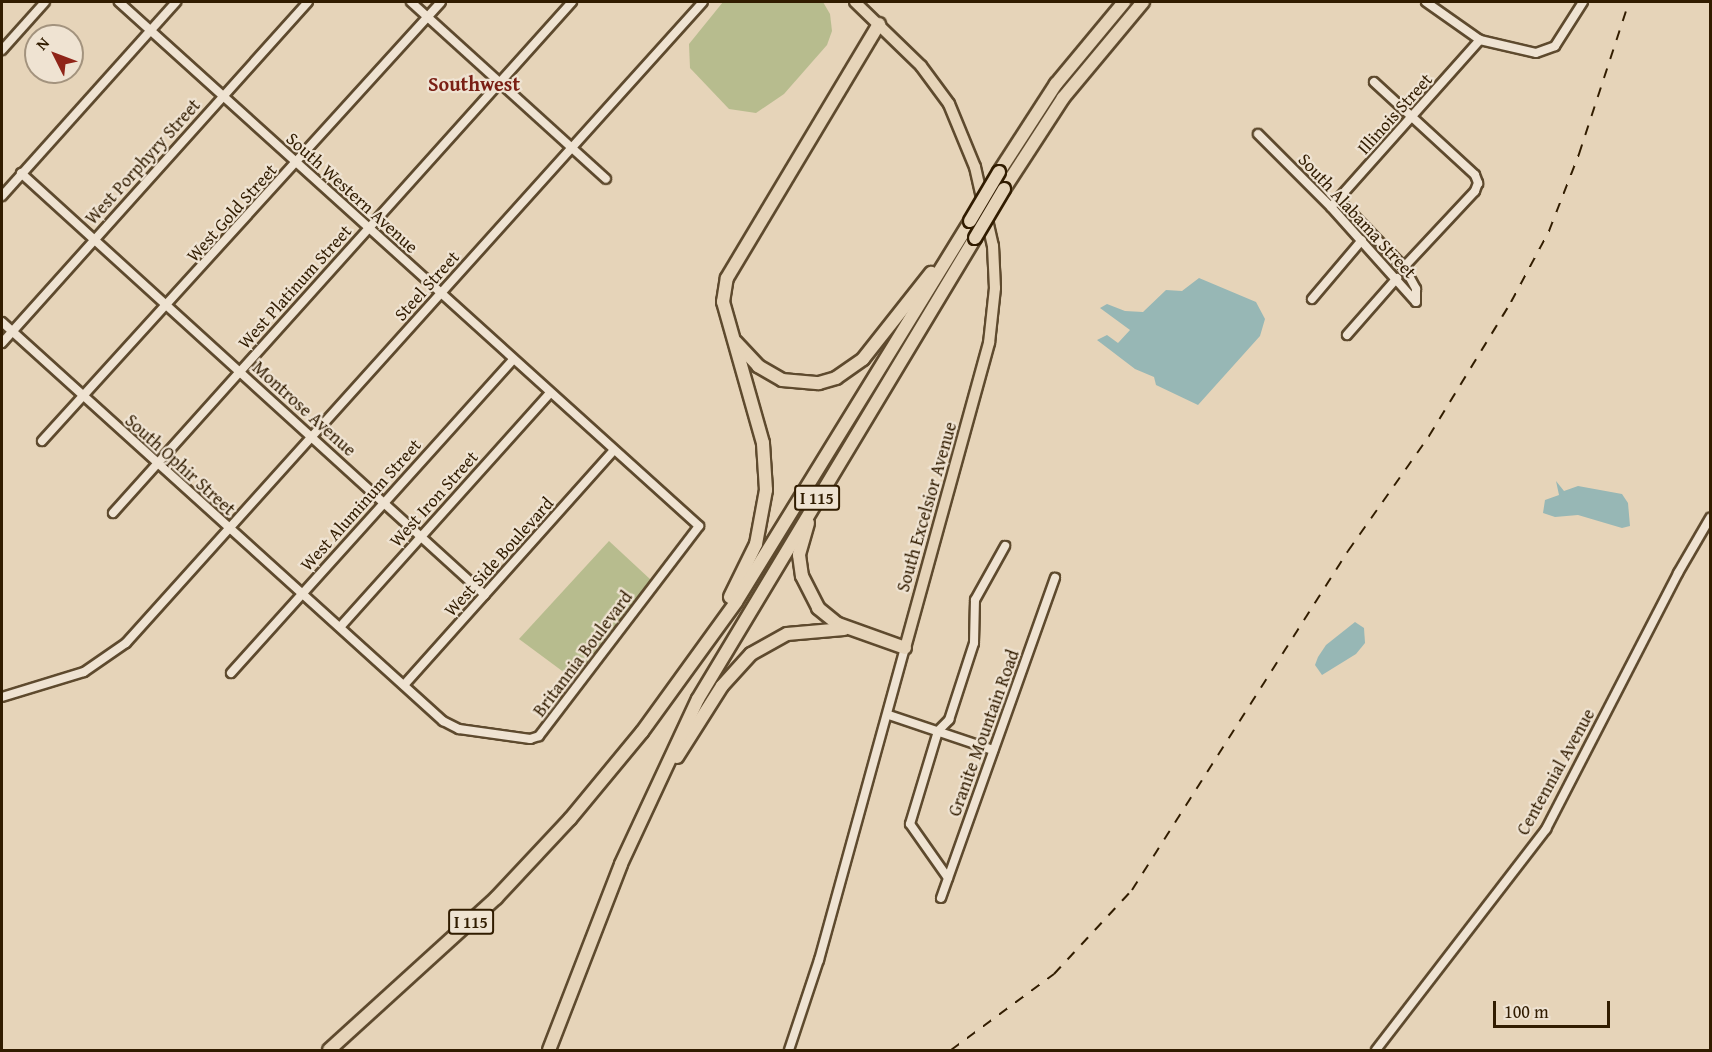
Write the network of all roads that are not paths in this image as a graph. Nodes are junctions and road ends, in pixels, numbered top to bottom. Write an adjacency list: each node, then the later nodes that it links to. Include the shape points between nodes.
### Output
1 (45, 2): 18 (street)
2 (119, 2): 16 (street, South Western Avenue)
3 (176, 2): 16 (street)
4 (308, 2): 21 (street, West Porphyry Street)
5 (411, 2): 14 (street)
6 (441, 2): 14 (street, West Gold Street)
7 (572, 2): 20 (street, West Platinum Street)
8 (704, 2): 24 (street, Steel Street)
9 (855, 2): 15 (main road, South Excelsior Avenue)
10 (1124, 2): 31 (highway, I 115, bridge, via 1056,84)
11 (1143, 2): 49 (highway, I 115, bridge, via 1063,98)
12 (1426, 2): 17 (street)
13 (1583, 2): 17 (street, via 1555,46 1536,53)
14 (428, 16): 20 (street); 25 (street, West Gold Street)
15 (879, 24): 42 (highway, via 731,268 723,302); 66 (main road, South Excelsior Avenue, via 938,86 962,132 985,206 994,269 989,343)
16 (151, 30): 21 (street, South Western Avenue); 26 (street)
17 (1480, 40): 22 (street, Illinois Street)
18 (2, 50)
19 (1374, 82): 22 (street)
20 (499, 83): 24 (street); 32 (street, West Platinum Street)
21 (222, 96): 25 (street, South Western Avenue); 33 (street, West Porphyry Street)
22 (1414, 117): 29 (street, Illinois Street); 35 (street, via 1475,175 1478,183 1475,191)
23 (1258, 134): 30 (street, South Alabama Street)
24 (572, 149): 27 (street); 37 (street, Steel Street)
25 (296, 163): 32 (street, South Western Avenue); 39 (street, West Gold Street)
26 (21, 173): 28 (street); 33 (street, Montrose Avenue)
27 (606, 179)
28 (2, 195)
29 (1338, 199): 30 (street, Illinois Street); 35 (street, South Alabama Street)
30 (1331, 207): 34 (street, South Alabama Street)
31 (969, 223): 42 (highway, via 870,350 836,378 819,383 782,380 758,366); 68 (highway, I 115, via 736,602)
32 (368, 228): 37 (street, South Western Avenue); 46 (street, West Platinum Street)
33 (94, 239): 39 (street, Montrose Avenue); 41 (street, West Porphyry Street)
34 (1362, 240): 36 (street, South Alabama Street); 38 (street)
35 (1404, 267): 36 (street, South Alabama Street, via 1416,289 1416,302)
36 (1397, 278): 43 (street)
37 (441, 294): 45 (street, South Western Avenue); 50 (street, Steel Street)
38 (1312, 299)
39 (168, 305): 46 (street, Montrose Avenue); 48 (street, West Gold Street)
40 (2, 322): 41 (street, South Ophir Street)
41 (12, 332): 44 (street, West Porphyry Street); 48 (street, South Ophir Street)
42 (730, 334): 68 (highway, via 763,443 765,502 747,565)
43 (1347, 335)
44 (2, 343)
45 (513, 360): 47 (street, South Western Avenue); 54 (street, West Aluminum Street)
46 (239, 371): 50 (street, Montrose Avenue); 53 (street, West Platinum Street)
47 (550, 393): 52 (street, South Western Avenue); 59 (street, West Iron Street)
48 (84, 397): 51 (street, West Gold Street); 53 (street, South Ophir Street)
49 (866, 416): 65 (highway, via 813,512 799,555 802,576 818,608); 74 (highway, I 115, via 728,646)
50 (311, 436): 54 (street, Montrose Avenue); 58 (street, Steel Street)
51 (42, 441)
52 (614, 450): 57 (street, South Western Avenue); 63 (street, West Side Boulevard)
53 (157, 465): 55 (street, West Platinum Street); 58 (street, South Ophir Street)
54 (383, 502): 59 (street, Montrose Avenue); 62 (street, West Aluminum Street)
55 (113, 513)
56 (1710, 518): 80 (street, Centennial Avenue, via 1546,829)
57 (699, 526): 69 (street, Britannia Boulevard, via 535,738 453,727)
58 (228, 529): 62 (street, South Ophir Street); 70 (street, Steel Street, via 107,659 62,680)
59 (421, 535): 63 (street, Montrose Avenue); 64 (street, West Iron Street)
60 (1005, 546): 72 (street, via 975,600 974,643 950,720)
61 (1055, 578): 73 (street, Granite Mountain Road)
62 (302, 593): 64 (street, South Ophir Street); 67 (street, West Aluminum Street)
63 (485, 595): 69 (street, West Side Boulevard)
64 (341, 626): 69 (street, South Ophir Street)
65 (852, 630): 66 (highway); 74 (highway, via 787,634 751,654 722,686)
66 (905, 648): 71 (street, South Excelsior Avenue)
67 (231, 673)
68 (682, 675): 77 (highway, I 115, via 608,774 529,864 457,937)
69 (404, 685)
70 (2, 697)
71 (889, 715): 72 (street); 79 (street, South Excelsior Avenue)
72 (938, 731): 73 (street); 75 (street, via 910,824)
73 (993, 750): 75 (street, Granite Mountain Road)
74 (648, 800): 78 (highway, I 115)
75 (948, 878): 76 (street, Granite Mountain Road)
76 (941, 898)
77 (329, 1050)
78 (549, 1050)
79 (789, 1050)
80 (1376, 1050)

